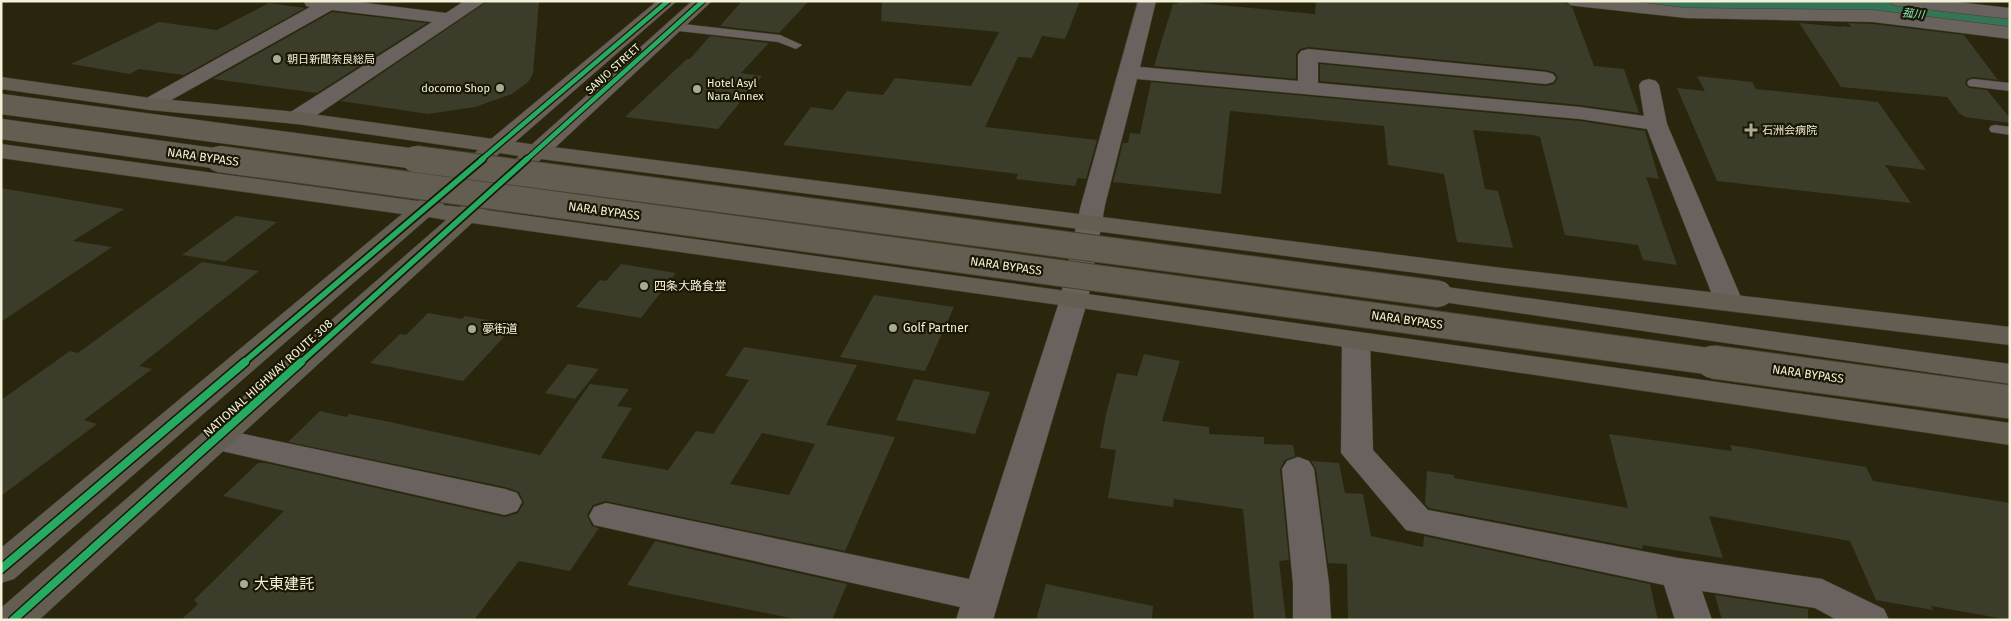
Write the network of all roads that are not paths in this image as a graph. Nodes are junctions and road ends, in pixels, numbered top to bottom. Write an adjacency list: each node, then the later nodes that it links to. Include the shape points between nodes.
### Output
1 (304, 1): 8 (street)
2 (477, 1): 10 (street)
3 (668, 1): 26 (main road, SANJO STREET)
4 (703, 1): 11 (main road, SANJO STREET)
5 (1147, 1): 14 (street)
6 (1576, 1): 12 (street, via 1686,13 1873,16)
7 (1899, 1): 9 (street)
8 (329, 4): 10 (street); 22 (street)
9 (2010, 14)
10 (450, 18): 23 (street)
11 (674, 27): 13 (lane, via 780,38); 28 (main road, SANJO STREET)
12 (2010, 33)
13 (796, 44)
14 (1128, 72): 20 (street); 32 (street)
15 (1546, 78): 20 (street, via 1308,55)
16 (1974, 83): 19 (lane)
17 (1, 84): 22 (highway)
18 (1650, 85): 24 (street)
19 (2010, 87)
20 (1308, 88): 24 (street, via 1580,112)
21 (1, 104): 38 (highway, NARA BYPASS, bridge, via 1439,294)
22 (150, 104): 23 (highway)
23 (297, 118): 26 (highway)
24 (1656, 124): 35 (street)
25 (1, 129): 39 (highway, NARA BYPASS, bridge)
26 (498, 146): 28 (highway); 29 (highway, via 503,167); 30 (highway, NATIONAL HIGHWAY ROUTE 308)
27 (1, 151): 30 (highway)
28 (537, 152): 29 (highway, NATIONAL HIGHWAY ROUTE 308); 32 (highway)
29 (512, 175): 31 (highway, NATIONAL HIGHWAY ROUTE 308); 33 (highway, via 537,188 637,204 665,212 680,228)
30 (423, 209): 31 (highway); 45 (highway, NATIONAL HIGHWAY ROUTE 308)
31 (466, 216): 33 (highway); 41 (highway, NATIONAL HIGHWAY ROUTE 308)
32 (1090, 223): 34 (street); 35 (highway)
33 (683, 246): 34 (highway)
34 (1074, 300): 37 (highway); 47 (street)
35 (1729, 302): 36 (highway)
36 (2010, 336)
37 (1356, 341): 40 (highway); 46 (street, via 1357,453 1418,521)
38 (2010, 374)
39 (2010, 402)
40 (2010, 434)
41 (216, 440): 43 (street); 48 (highway, NATIONAL HIGHWAY ROUTE 308)
42 (1298, 469): 49 (street)
43 (505, 502)
44 (606, 516): 47 (street)
45 (1, 570)
46 (1678, 573): 50 (street); 51 (street, via 1822,594)
47 (978, 608)
48 (13, 620)
49 (1312, 620)
50 (1694, 620)
51 (1872, 620)

